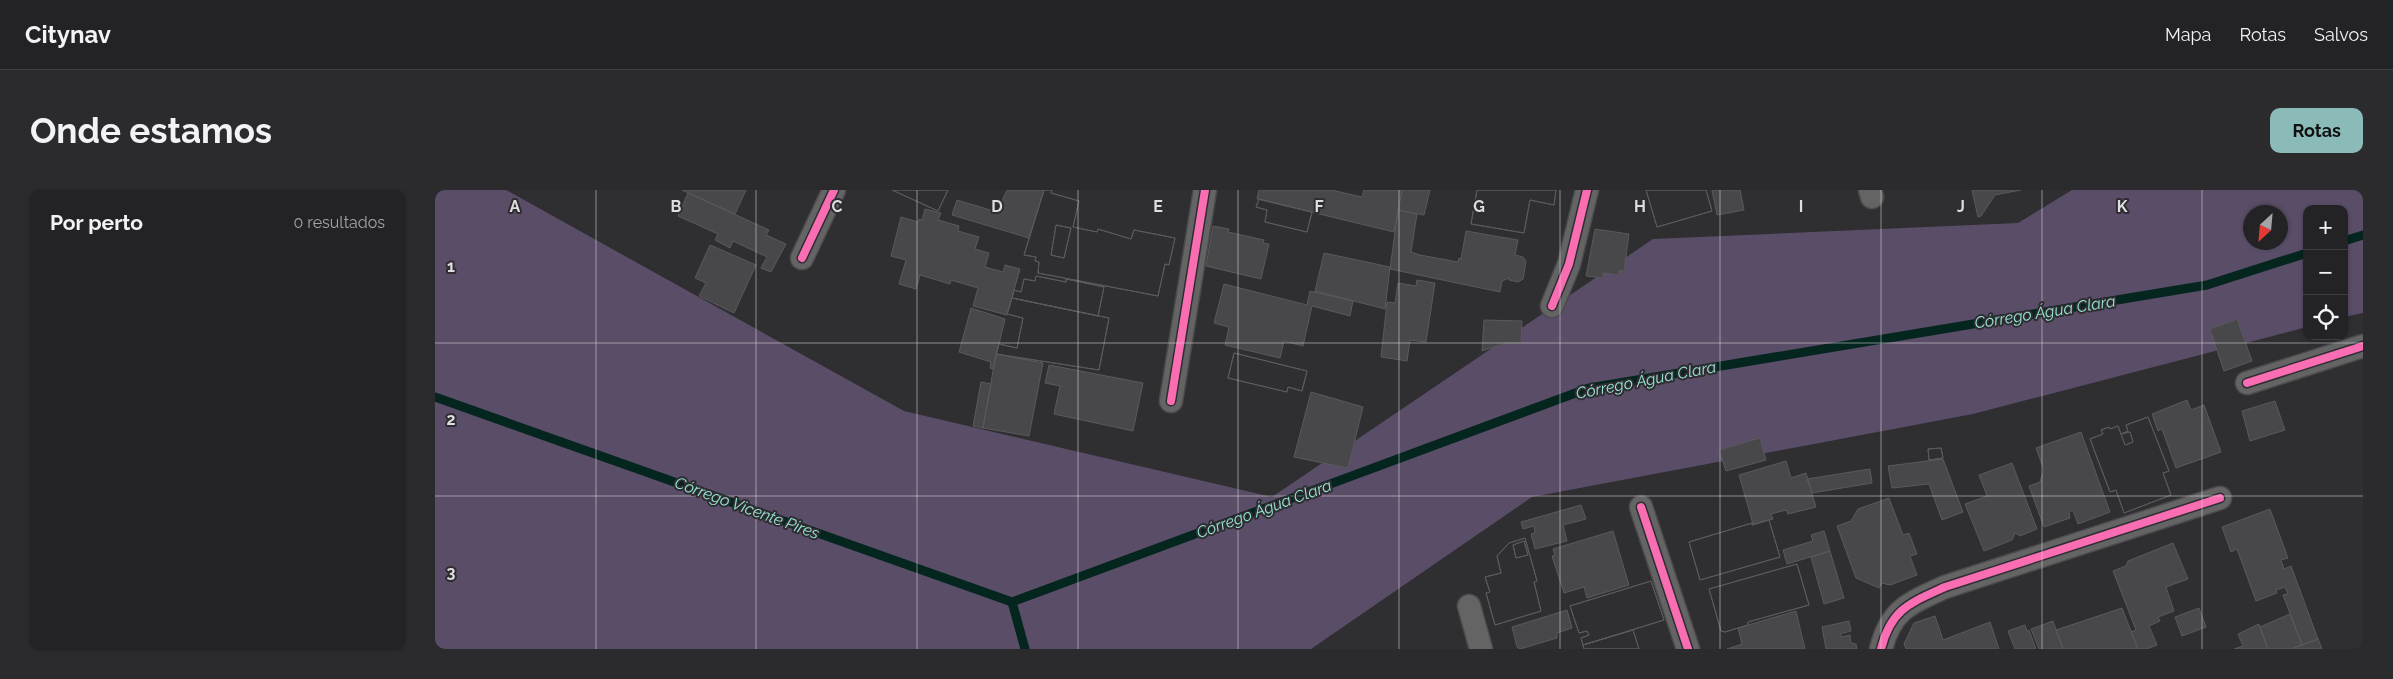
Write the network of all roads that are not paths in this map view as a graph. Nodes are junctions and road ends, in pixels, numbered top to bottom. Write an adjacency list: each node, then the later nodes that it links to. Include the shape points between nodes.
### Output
1 (835, 190): 4 (street)
2 (1205, 190): 8 (street)
3 (1587, 190): 5 (street, via 1569,264)
4 (802, 258)
5 (1552, 306)
6 (2363, 346): 7 (street)
7 (2247, 383)
8 (1171, 401)
9 (2220, 498): 14 (street, via 1945,587 1903,606 1891,622)
10 (1641, 506): 13 (street)
11 (1469, 606): 12 (street)
12 (1481, 649)
13 (1689, 649)
14 (1881, 649)

